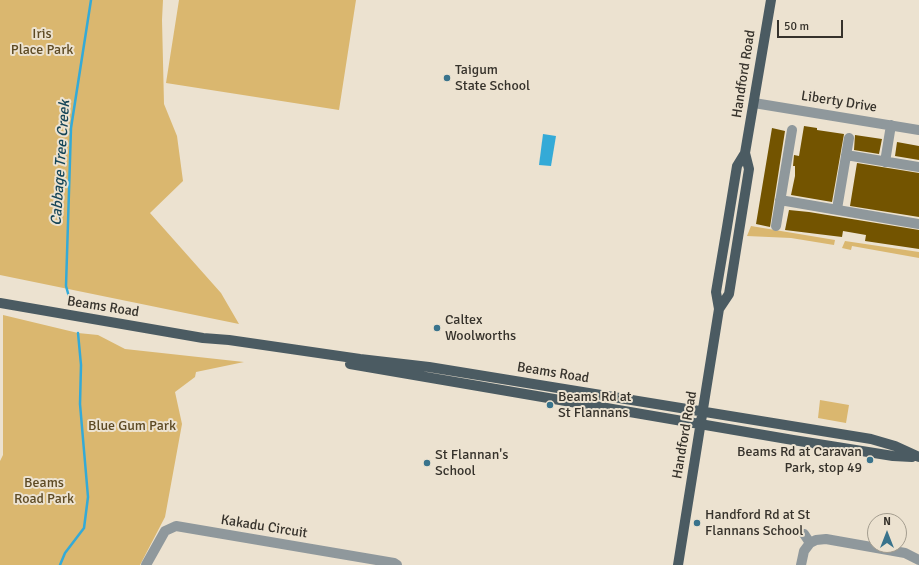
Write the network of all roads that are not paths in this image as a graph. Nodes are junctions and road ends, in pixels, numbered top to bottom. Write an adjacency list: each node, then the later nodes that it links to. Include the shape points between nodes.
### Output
1 (771, 0): 2 (main road, Handford Road)
2 (754, 103): 3 (street, Liberty Drive); 16 (main road, Handford Road, via 745,153 737,166 716,292 720,309)
3 (891, 125): 5 (street, Liberty Drive); 8 (street)
4 (792, 130): 10 (street)
5 (919, 130)
6 (849, 138): 7 (street)
7 (846, 155): 8 (street); 11 (street)
8 (885, 162): 9 (street)
9 (919, 167)
10 (780, 200): 11 (street); 13 (street)
11 (837, 209): 12 (street)
12 (919, 224)
13 (776, 226)
14 (0, 303): 15 (main road, Beams Road)
15 (203, 338): 16 (main road, Beams Road, via 429,367); 17 (main road, Beams Road, via 228,345)
16 (703, 410): 17 (main road, Handford Road); 18 (main road, Beams Road, via 871,439)
17 (701, 424): 18 (main road, Beams Road, via 889,455); 22 (main road, Handford Road)
18 (919, 457)
19 (919, 561): 23 (street, via 905,553 807,538)
20 (146, 565): 21 (street, Kakadu Circuit, via 165,530 176,526)
21 (397, 565)
22 (678, 565)
23 (801, 565)

